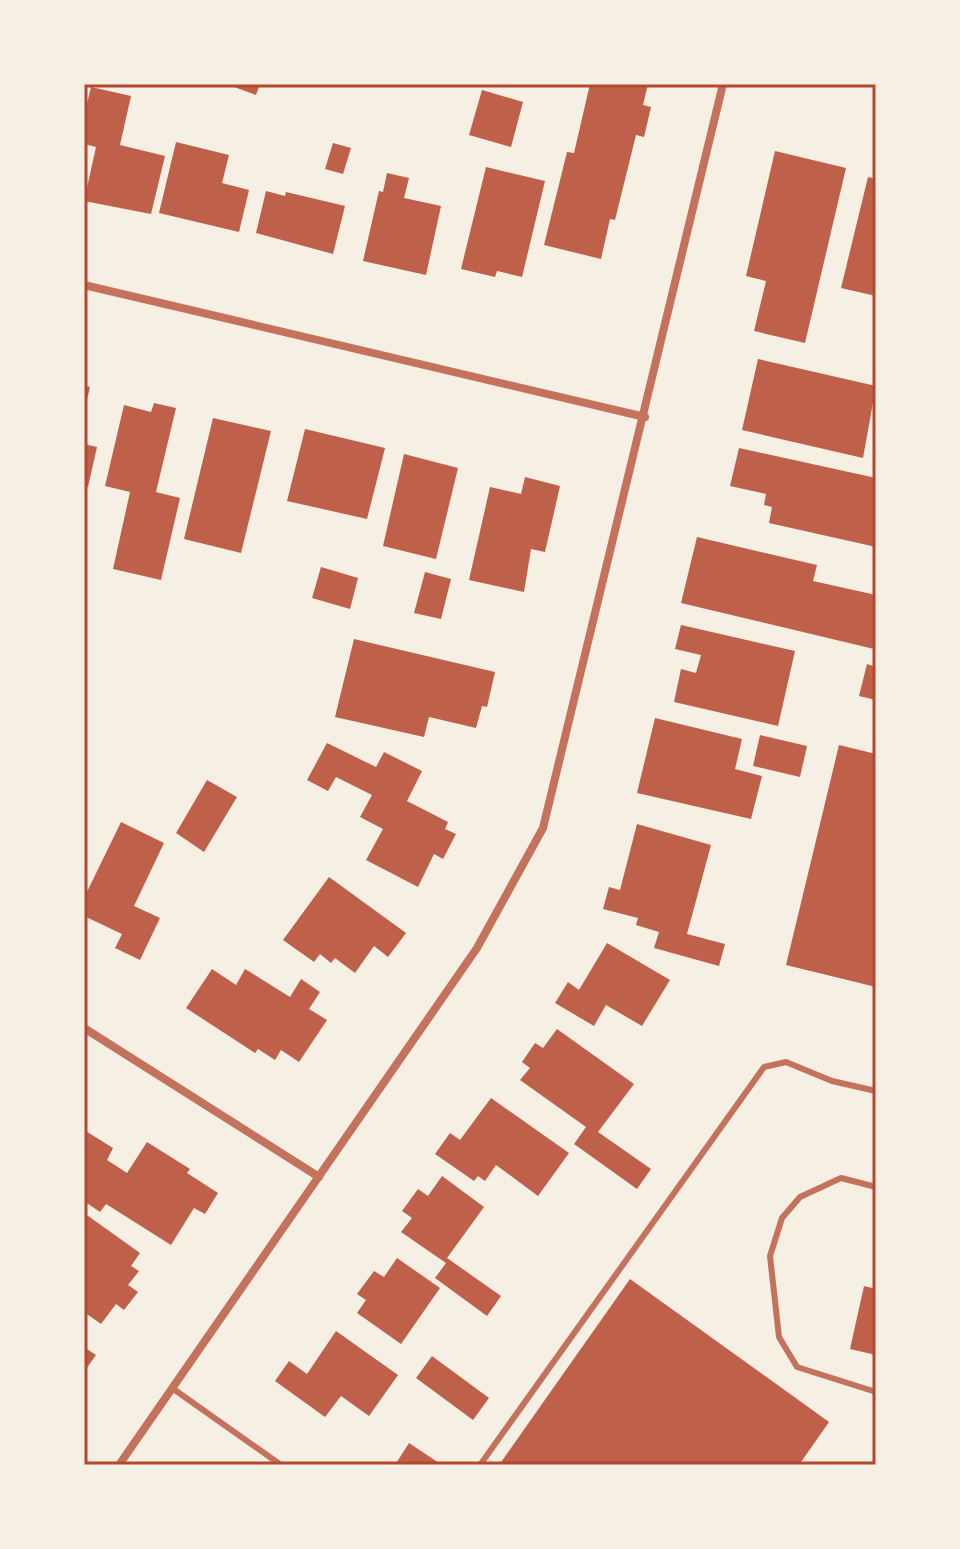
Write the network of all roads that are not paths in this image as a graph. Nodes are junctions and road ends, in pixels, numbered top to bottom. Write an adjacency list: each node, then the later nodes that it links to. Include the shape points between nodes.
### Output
1 (723, 84): 3 (street)
2 (84, 285): 3 (street)
3 (645, 417): 6 (street, via 543,828 477,948)
4 (84, 1028): 6 (street)
5 (876, 1091): 12 (lane, via 786,1062 764,1067)
6 (319, 1177): 8 (street)
7 (876, 1187): 9 (lane, via 841,1178 800,1197 782,1218 770,1256 779,1337 797,1367)
8 (172, 1388): 10 (street); 11 (lane)
9 (876, 1392)
10 (119, 1465)
11 (281, 1465)
12 (480, 1465)

